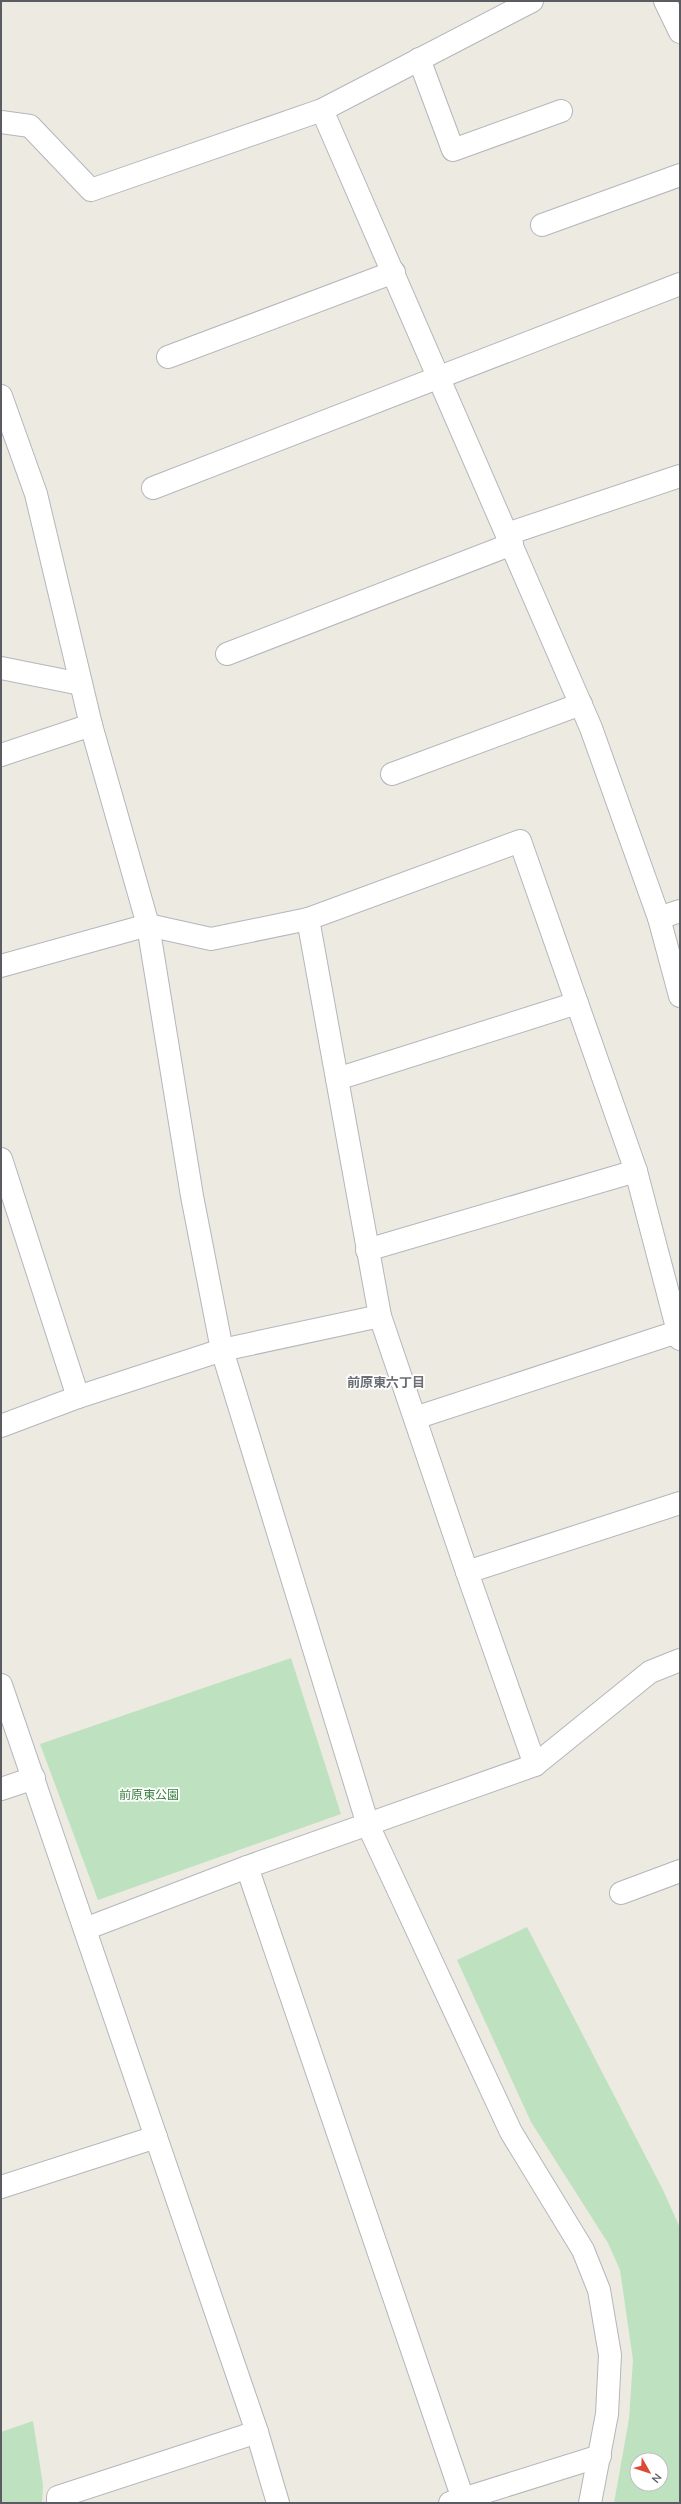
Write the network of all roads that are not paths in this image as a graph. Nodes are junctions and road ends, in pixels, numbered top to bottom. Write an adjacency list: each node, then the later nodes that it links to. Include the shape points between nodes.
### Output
1 (532, 1): 4 (street)
2 (665, 1): 3 (street)
3 (680, 32)
4 (419, 58): 5 (street); 6 (street, via 453,150)
5 (322, 110): 7 (street, via 91,190 30,126); 10 (street)
6 (560, 111)
7 (1, 122)
8 (680, 175): 9 (street)
9 (542, 225)
10 (394, 272): 12 (street); 13 (street)
11 (680, 284): 13 (street)
12 (168, 356)
13 (440, 377): 16 (street); 17 (street)
14 (1, 396): 20 (street, via 36,494)
15 (680, 476): 17 (street)
16 (153, 488)
17 (510, 539): 18 (street); 21 (street)
18 (227, 654)
19 (1, 668): 20 (street)
20 (81, 684): 22 (street)
21 (581, 704): 24 (street); 26 (street)
22 (91, 725): 23 (street); 28 (street)
23 (1, 755)
24 (392, 774)
25 (680, 911): 26 (street)
26 (659, 918): 30 (street)
27 (308, 919): 28 (street, via 211,939); 31 (street, via 520,842); 32 (street)
28 (148, 925): 29 (street); 38 (street, via 192,1196)
29 (1, 966)
30 (680, 996)
31 (577, 1003): 32 (street); 34 (street)
32 (337, 1079): 35 (street)
33 (1, 1159): 39 (street)
34 (636, 1171): 35 (street); 37 (street)
35 (367, 1250): 36 (street)
36 (380, 1316): 38 (street); 40 (street)
37 (679, 1336): 40 (street)
38 (222, 1350): 39 (street); 49 (street)
39 (78, 1397): 41 (street)
40 (415, 1418): 43 (street)
41 (1, 1426)
42 (680, 1503): 43 (street)
43 (466, 1572): 46 (street)
44 (680, 1660): 46 (street, via 650,1672)
45 (1, 1685): 47 (street)
46 (535, 1765): 49 (street)
47 (34, 1778): 48 (street); 53 (street)
48 (1, 1789)
49 (368, 1825): 50 (street); 57 (street, via 511,2132 583,2250 599,2290 610,2355 607,2414)
50 (247, 1867): 53 (street); 58 (street)
51 (680, 1871): 52 (street)
52 (621, 1893)
53 (85, 1929): 54 (street)
54 (156, 2137): 55 (street); 56 (street)
55 (1, 2188)
56 (257, 2432): 59 (street, via 58,2497); 60 (street)
57 (600, 2456): 58 (street); 61 (street)
58 (456, 2501)
59 (58, 2503)
60 (278, 2503)
61 (590, 2503)

